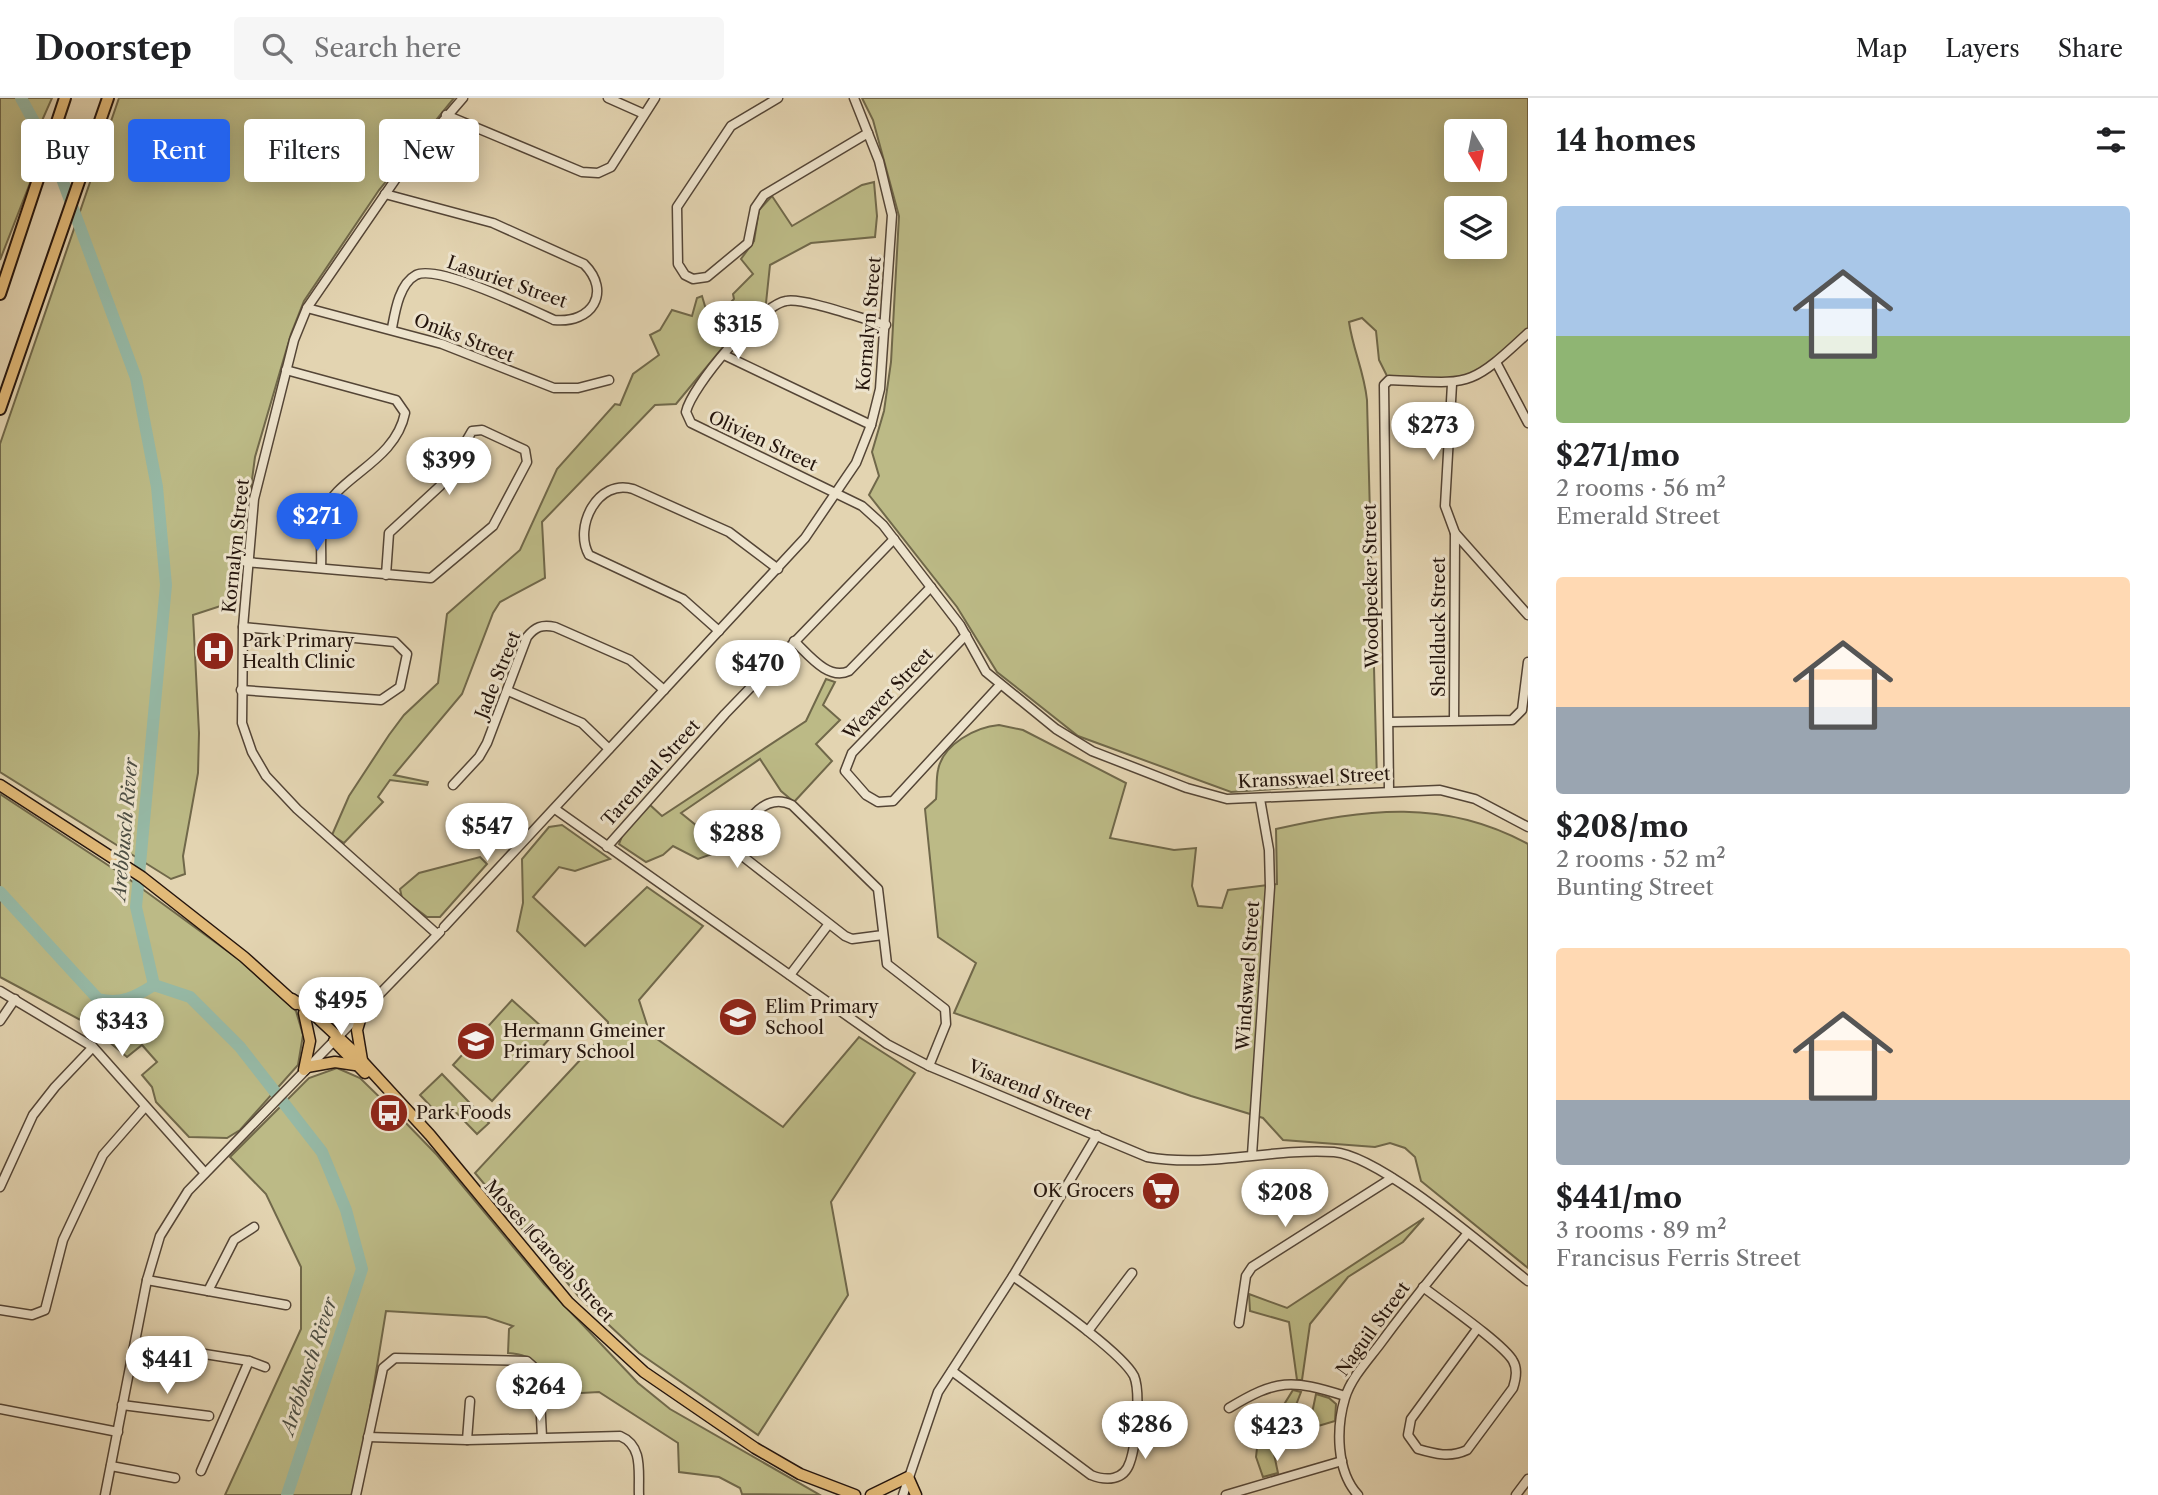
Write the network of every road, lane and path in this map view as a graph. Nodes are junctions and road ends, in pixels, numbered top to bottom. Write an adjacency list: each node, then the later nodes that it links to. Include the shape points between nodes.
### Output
1 (65, 98): 12 (highway)
2 (108, 98): 22 (highway)
3 (463, 98): 9 (street, Kornalyn Street)
4 (608, 98): 8 (street)
5 (655, 98): 8 (street)
6 (778, 98): 10 (street, via 731,126 677,207 678,264 693,279 707,276 748,243 755,208 764,195)
7 (854, 98): 10 (street, Kornalyn Street)
8 (644, 114): 9 (street, via 611,167 590,174)
9 (446, 115): 11 (street, Kornalyn Street)
10 (868, 133): 14 (street, Kornalyn Street, via 892,215)
11 (385, 194): 13 (street, Kornalyn Street); 15 (street, Lasuriet Street, via 481,219 573,258 590,269 596,288 591,311 565,321 468,283 425,273 411,279 401,294)
12 (0, 294)
13 (307, 308): 15 (street, Oniks Street); 19 (street, Kornalyn Street)
14 (886, 325): 17 (street, Olivien Street, via 787,300 766,309); 24 (street, Kornalyn Street, via 880,389)
15 (392, 328): 20 (street, Oniks Street, via 554,388)
16 (1528, 333): 18 (street)
17 (724, 355): 24 (street); 25 (street, Olivien Street, via 688,404 691,423)
18 (1497, 364): 21 (street, via 1475,378); 23 (street)
19 (286, 370): 28 (street, Kornalyn Street, via 263,456); 29 (street, via 396,400 405,412 386,450 334,496 325,510)
20 (610, 380)
21 (1452, 384): 26 (street, via 1445,506); 44 (street, Woodpecker Street, via 1385,383)
22 (0, 409)
23 (1528, 423)
24 (871, 425): 25 (street, Kornalyn Street)
25 (838, 493): 27 (street, Kransswael Street, via 862,506); 30 (street, Kornalyn Street)
26 (1455, 533): 33 (street); 43 (street, Shellduck Street)
27 (894, 539): 32 (street, Kransswael Street); 37 (street, Tarentaal Street)
28 (246, 562): 29 (street); 34 (street, Kornalyn Street)
29 (321, 568): 31 (street)
30 (778, 569): 35 (street, Kornalyn Street); 35 (street, via 729,532 634,489 623,486 600,495 582,527 589,555 683,600)
31 (386, 575): 31 (street, via 389,533 440,486 472,431 482,430 525,450 527,462 487,533 435,576)
32 (931, 587): 36 (street, Kransswael Street); 37 (street, via 842,674 828,672)
33 (1528, 615)
34 (243, 627): 40 (street, Kornalyn Street); 40 (street, via 395,642 407,654 400,687 381,700)
35 (719, 631): 41 (street, Kornalyn Street)
36 (966, 635): 39 (street, Kransswael Street, via 986,671); 39 (street, Weaver Street, via 852,753 845,771 849,778 878,802 893,801)
37 (794, 641): 52 (street, Tarentaal Street)
38 (1528, 662): 43 (street, via 1518,716 1512,720)
39 (1000, 685): 49 (street, Kransswael Street, via 1092,751 1187,788 1227,799)
40 (241, 690): 54 (street, Kornalyn Street, via 243,731 275,787)
41 (664, 690): 42 (street, Jade Street, via 630,660 545,625 527,637); 45 (street, Kornalyn Street)
42 (508, 691): 45 (street, via 582,723); 47 (street, Jade Street, via 480,757)
43 (1454, 720): 44 (street)
44 (1390, 722): 48 (street, Woodpecker Street)
45 (609, 749): 50 (street, Kornalyn Street)
46 (0, 785): 60 (main road, Moses ǁGaroëb Street, via 142,877)
47 (453, 785)
48 (1389, 790): 49 (street, Kransswael Street); 51 (street, Kransswael Street, via 1455,792)
49 (1260, 799): 69 (street, Windswael Street, via 1270,887)
50 (555, 809): 52 (street, Visarend Street); 54 (street, Kornalyn Street)
51 (1528, 827)
52 (607, 847): 56 (street, Visarend Street)
53 (828, 925): 55 (street, via 852,939); 55 (street, via 738,850 741,830 765,804 782,800 792,805 872,881 878,889); 56 (street)
54 (441, 931): 59 (street, Kornalyn Street)
55 (883, 935): 65 (street, via 885,958 892,970 945,1009 946,1024)
56 (790, 975): 65 (street, Visarend Street, via 887,1044)
57 (0, 991): 58 (street)
58 (15, 999): 61 (street); 63 (street)
59 (366, 1007): 60 (main road, via 338,1013); 62 (street, Kornalyn Street); 64 (main road, via 357,1038)
60 (307, 1012): 62 (main road, Moses ǁGaroëb Street); 66 (main road, via 310,1041)
61 (0, 1021)
62 (335, 1038): 64 (main road, Moses ǁGaroëb Street); 66 (street, Kornalyn Street)
63 (93, 1047): 67 (street); 72 (street, via 33,1115)
64 (360, 1064): 66 (main road, via 335,1062); 106 (main road, Moses ǁGaroëb Street, via 430,1135 568,1302 644,1372 719,1426)
65 (929, 1066): 68 (street, Visarend Street)
66 (305, 1069): 70 (street, Kornalyn Street)
67 (145, 1107): 70 (street); 82 (street, via 98,1166 63,1240 45,1310 32,1315)
68 (1097, 1135): 69 (street, Visarend Street, via 1162,1160); 76 (street)
69 (1252, 1156): 71 (street, Visarend Street, via 1335,1152 1358,1157)
70 (205, 1172): 77 (street, Kornalyn Street, via 168,1220)
71 (1392, 1178): 74 (street, Visarend Street); 83 (street, via 1252,1267 1246,1276)
72 (0, 1187)
73 (254, 1227): 80 (street, via 234,1240)
74 (1466, 1234): 78 (street, Visarend Street); 79 (street, Naguil Street)
75 (1132, 1273): 85 (street)
76 (1013, 1276): 85 (street); 89 (street)
77 (147, 1280): 80 (street); 86 (street, Kornalyn Street)
78 (1528, 1281)
79 (1423, 1287): 84 (street); 90 (street, Naguil Street)
80 (208, 1291): 81 (street)
81 (286, 1305)
82 (0, 1310)
83 (1239, 1323)
84 (1477, 1329): 84 (street, via 1512,1359 1513,1388 1467,1450 1446,1455 1418,1449 1408,1435 1411,1419)
85 (1088, 1331): 89 (street, via 1129,1370 1137,1387 1130,1463 1122,1475 1111,1479 1091,1475 1063,1457)
86 (135, 1343): 87 (street); 92 (street, Kornalyn Street)
87 (249, 1361): 88 (street); 102 (street)
88 (265, 1367)
89 (952, 1371): 103 (street, via 930,1408)
90 (1345, 1396): 93 (street, via 1282,1384 1261,1389); 100 (street, Naguil Street, via 1340,1427)
91 (470, 1401): 99 (street)
92 (122, 1405): 95 (street); 96 (street, Kornalyn Street)
93 (1229, 1408)
94 (0, 1409): 96 (street)
95 (209, 1416)
96 (118, 1432): 101 (street, Kornalyn Street)
97 (368, 1437): 98 (street, via 383,1368 395,1358 407,1356 527,1361 539,1378); 99 (street); 109 (street)
98 (542, 1437): 99 (street); 110 (street, via 628,1439 638,1455)
99 (467, 1440)
100 (1342, 1461): 115 (street); 116 (street, Naguil Street)
101 (111, 1466): 104 (street); 108 (street, Kornalyn Street)
102 (201, 1471)
103 (908, 1477): 112 (main road); 113 (street); 114 (main road)
104 (175, 1478)
105 (1528, 1479): 117 (street)
106 (815, 1481): 107 (main road, Moses ǁGaroëb Street); 111 (main road, Moses ǁGaroëb Street)
107 (835, 1494)
108 (105, 1495)
109 (356, 1495)
110 (639, 1495)
111 (855, 1495)
112 (871, 1495)
113 (903, 1495)
114 (916, 1495)
115 (1226, 1495)
116 (1358, 1495)
117 (1516, 1495)

